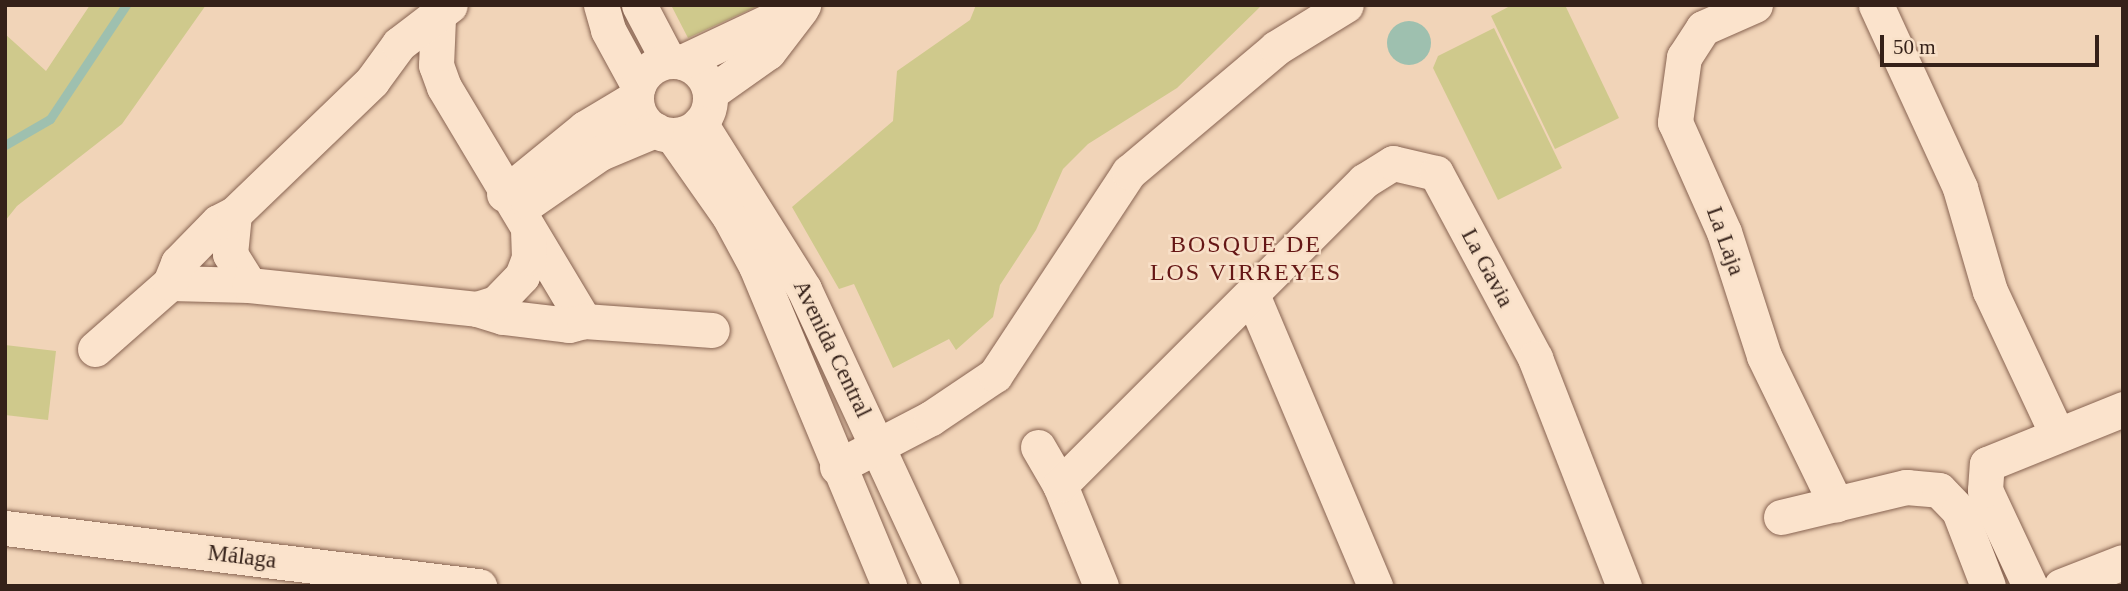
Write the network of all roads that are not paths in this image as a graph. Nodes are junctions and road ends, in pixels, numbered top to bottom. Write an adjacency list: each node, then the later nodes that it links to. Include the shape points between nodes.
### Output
1 (601, 5): 11 (street)
2 (639, 5): 8 (street)
3 (804, 5): 8 (street); 12 (street, via 768,51)
4 (1346, 5): 25 (street, via 1276,48 1129,172 995,375)
5 (1755, 5): 29 (street, La Laja, via 1703,28 1684,57 1675,122 1724,232 1764,356)
6 (1876, 5): 24 (street, via 1960,188 1990,291)
7 (444, 12): 9 (street, via 399,44); 10 (street, via 436,65)
8 (675, 61): 11 (street, via 645,73); 12 (street, via 705,79)
9 (372, 81): 10 (street, via 409,74); 14 (street)
10 (444, 87): 13 (street)
11 (637, 92): 12 (street, via 638,111); 13 (street, via 585,128)
12 (684, 120): 13 (street, via 600,153); 15 (street, Avenida Central, via 729,216)
13 (516, 213): 19 (street, via 528,258 522,276 496,303); 20 (street)
14 (234, 214): 16 (street, via 218,222 178,263); 17 (street, via 230,254)
15 (769, 258): 25 (street, Avenida Central); 27 (street, Avenida Central)
16 (170, 283): 17 (street); 22 (street)
17 (249, 285): 19 (street)
18 (1253, 297): 28 (street, La Gavia); 37 (street); 38 (street, La Gavia, via 1364,181 1393,163 1436,173 1535,358)
19 (477, 309): 20 (street, via 569,325)
20 (584, 321): 21 (street)
21 (712, 330)
22 (95, 349)
23 (2123, 409): 24 (street)
24 (2057, 434): 40 (street, via 1997,457 1987,464 1983,478)
25 (880, 447): 27 (street); 33 (street, Avenida Central)
26 (1038, 447): 28 (street)
27 (837, 467): 34 (street, Avenida Central)
28 (1060, 485): 36 (street)
29 (1836, 504): 30 (street); 39 (street, via 1906,487 1939,490 1959,511)
30 (1781, 517)
31 (5, 528): 35 (street, Málaga)
32 (2123, 562): 41 (street)
33 (936, 571): 34 (street)
34 (887, 581)
35 (479, 586)
36 (1101, 586)
37 (1375, 586)
38 (1624, 586)
39 (1988, 586)
40 (2031, 586)
41 (2061, 586)

